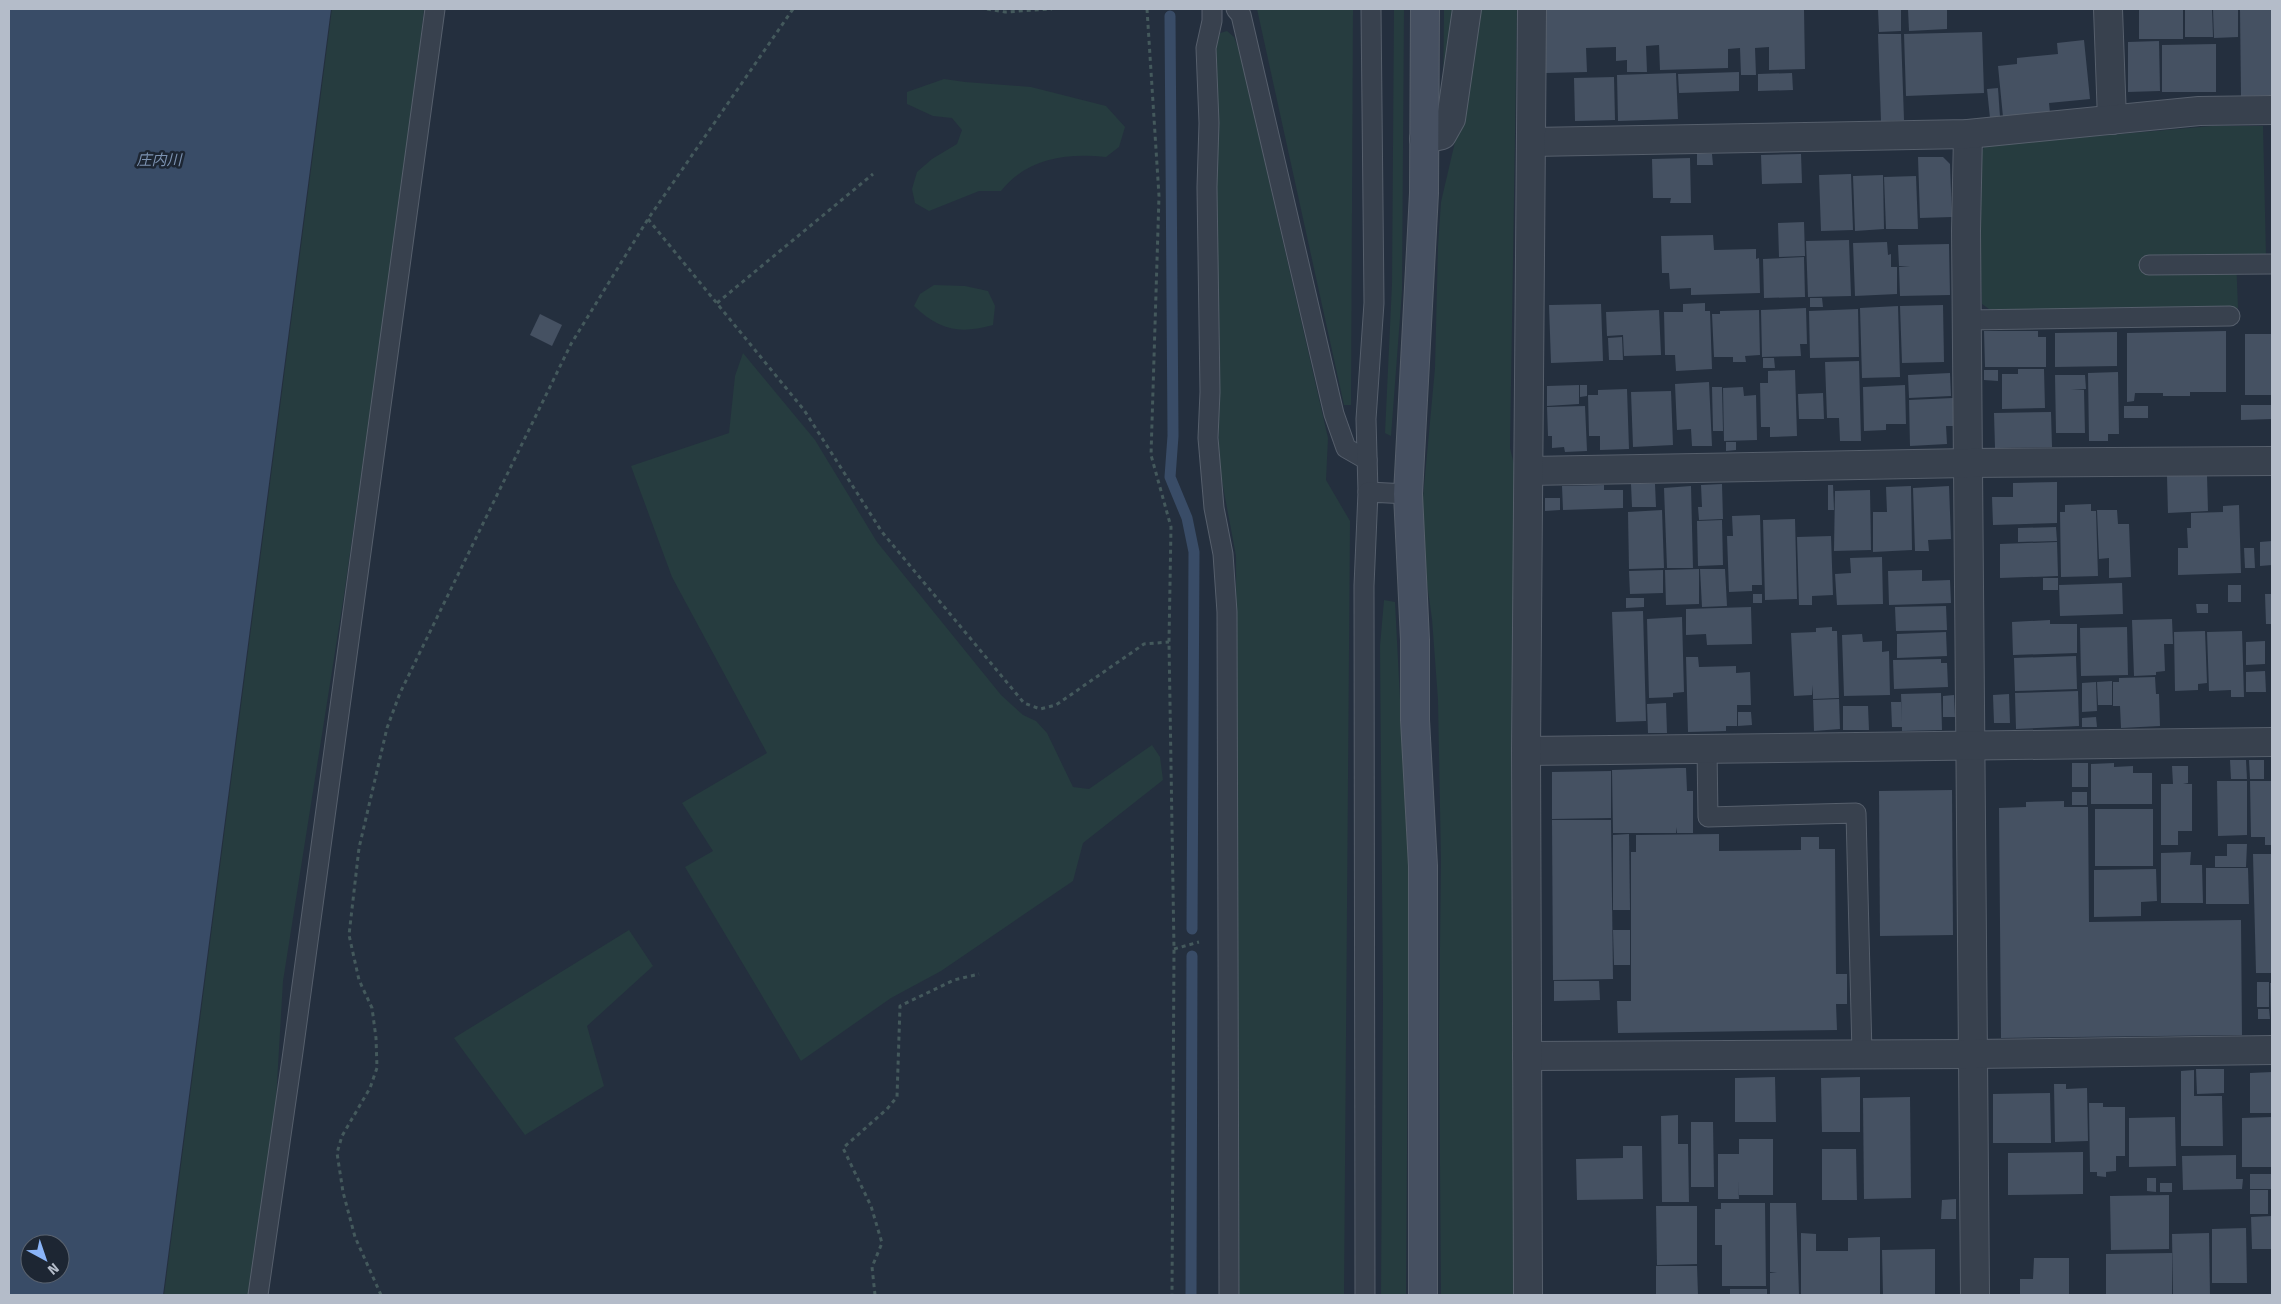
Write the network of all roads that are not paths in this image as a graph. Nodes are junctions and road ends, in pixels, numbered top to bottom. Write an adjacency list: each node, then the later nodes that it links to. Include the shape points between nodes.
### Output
1 (435, 9): 32 (lane)
2 (1212, 9): 33 (lane, via 1206,48 1209,123 1208,438 1227,612)
3 (1236, 9): 18 (lane, via 1241,15 1334,414 1346,448)
4 (1371, 9): 18 (lane, via 1374,303 1366,419)
5 (1425, 9): 12 (street)
6 (1467, 9): 12 (street, via 1452,119 1442,135)
7 (1532, 9): 13 (street)
8 (2108, 9): 10 (street)
9 (2272, 110): 10 (street, via 2199,112)
10 (2112, 120): 11 (street)
11 (1968, 134): 13 (street); 17 (street)
12 (1424, 138): 23 (street)
13 (1532, 142): 21 (street)
14 (2272, 264): 15 (lane)
15 (2149, 265)
16 (2230, 316): 17 (lane)
17 (1966, 320): 20 (street)
18 (1367, 460): 22 (lane)
19 (2272, 461): 20 (street)
20 (1968, 463): 21 (street); 25 (street)
21 (1529, 472): 27 (street)
22 (1368, 492): 23 (lane); 34 (lane, via 1364,586)
23 (1408, 494): 35 (street, via 1423,866)
24 (2272, 742): 25 (street)
25 (1970, 746): 26 (street); 30 (street)
26 (1707, 749): 27 (street); 29 (lane, via 1708,816 1856,813)
27 (1526, 751): 31 (street)
28 (2272, 1050): 30 (street)
29 (1862, 1054): 30 (street); 31 (street)
30 (1973, 1054): 37 (street)
31 (1527, 1056): 36 (street)
32 (258, 1295)
33 (1229, 1295)
34 (1365, 1295)
35 (1423, 1295)
36 (1528, 1295)
37 (1975, 1295)

